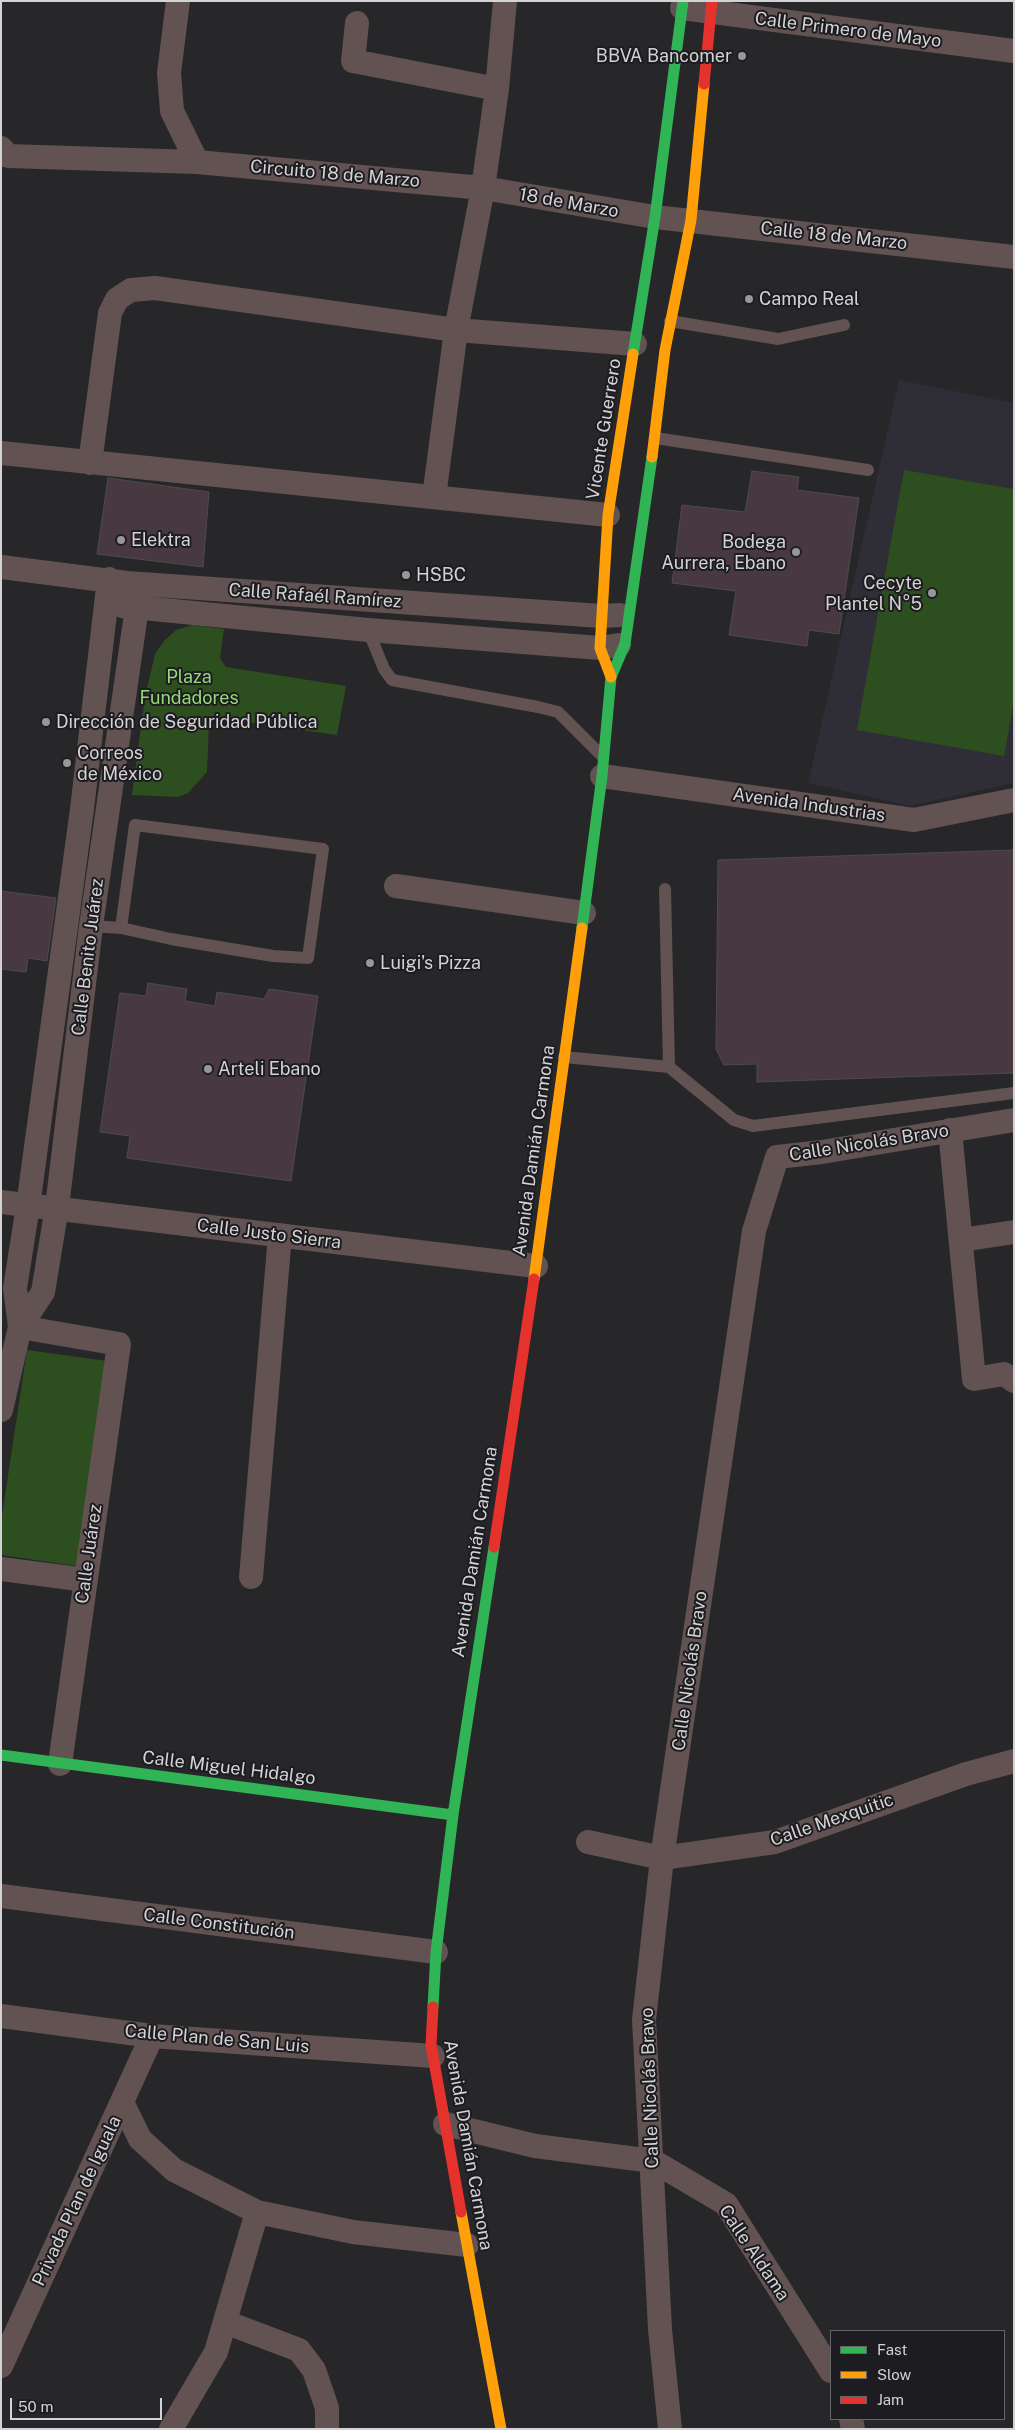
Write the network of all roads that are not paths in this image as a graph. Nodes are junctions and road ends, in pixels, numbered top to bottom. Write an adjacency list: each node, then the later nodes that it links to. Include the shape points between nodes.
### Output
1 (178, 1): 9 (street, via 169,73 172,111)
2 (505, 1): 7 (street)
3 (682, 5): 4 (street, Calle Primero de Mayo); 11 (street, Vicente Guerrero)
4 (711, 7): 6 (street, Calle Primero de Mayo); 12 (street)
5 (357, 23): 7 (street, via 353,61)
6 (1014, 51)
7 (497, 89): 10 (street)
8 (1, 148): 9 (street, Circuito 18 de Marzo, via 8,156)
9 (197, 162): 10 (street, Circuito 18 de Marzo)
10 (483, 188): 11 (street, 18 de Marzo); 16 (street)
11 (655, 217): 12 (street, Calle 18 de Marzo); 17 (street, Vicente Guerrero)
12 (691, 220): 13 (street, Calle 18 de Marzo); 14 (street)
13 (1014, 256)
14 (670, 321): 15 (lane, via 778,340); 18 (street)
15 (844, 325)
16 (456, 330): 17 (street); 20 (street, via 154,288 131,290 117,299 110,313); 22 (street)
17 (635, 344): 23 (street, Vicente Guerrero)
18 (655, 438): 21 (lane); 28 (street)
19 (6, 454): 20 (street)
20 (90, 463): 22 (street)
21 (868, 470)
22 (434, 497): 23 (street)
23 (608, 515): 29 (street, Vicente Guerrero)
24 (1, 567): 25 (street, Calle Rafaél Ramírez)
25 (118, 581): 26 (street, Calle Benito Juárez); 27 (street); 29 (street, Calle Rafaél Ramírez)
26 (107, 606): 27 (street, Calle Rafaél Ramírez); 36 (street, Calle Benito Juárez)
27 (137, 607): 30 (street, Calle Rafaél Ramírez); 37 (street, Calle Benito Juárez)
28 (629, 615): 29 (street, Calle Rafaél Ramírez); 31 (street)
29 (601, 616): 32 (street, Vicente Guerrero)
30 (368, 630): 32 (street, Calle Rafaél Ramírez); 34 (lane, via 392,680 558,712)
31 (626, 644): 32 (street, Calle Rafaél Ramírez); 33 (street, Avenida Damián Carmona)
32 (600, 648): 33 (street, Avenida Damián Carmona)
33 (612, 677): 34 (street, Avenida Damián Carmona)
34 (603, 767): 35 (street, Avenida Industrias, via 914,820); 40 (street, Avenida Damián Carmona)
35 (1014, 800)
36 (82, 809): 37 (street); 49 (street, Calle Benito Juárez)
37 (107, 812): 41 (street, Calle Benito Juárez)
38 (396, 886): 40 (street)
39 (665, 889): 44 (lane)
40 (584, 913): 43 (street, Avenida Damián Carmona)
41 (91, 926): 42 (lane); 50 (street, Calle Benito Juárez)
42 (121, 928): 42 (lane, via 135,825 323,849 308,958 273,956 171,940)
43 (564, 1057): 44 (lane); 54 (street, Avenida Damián Carmona)
44 (668, 1066): 45 (lane, via 734,1120 753,1126)
45 (1014, 1093)
46 (1014, 1120): 47 (street, Calle Nicolás Bravo)
47 (950, 1130): 53 (street); 66 (street, Calle Nicolás Bravo, via 778,1157 754,1231)
48 (1, 1202): 49 (street, Calle Justo Sierra)
49 (28, 1206): 50 (street, Calle Justo Sierra); 55 (street, Calle Benito Juárez, via 15,1288)
50 (57, 1207): 52 (street, Calle Justo Sierra); 55 (street, Calle Benito Juárez, via 44,1292)
51 (1014, 1232): 53 (street)
52 (280, 1235): 54 (street, Calle Justo Sierra); 59 (street)
53 (961, 1240): 56 (street, via 974,1379 1004,1374)
54 (536, 1266): 64 (street, Avenida Damián Carmona)
55 (20, 1327): 57 (street, Calle Benito Juárez); 60 (street, Calle Juárez, via 119,1344)
56 (1014, 1381)
57 (1, 1410)
58 (1, 1569): 60 (street)
59 (251, 1577)
60 (86, 1580): 63 (street, Calle Juárez)
61 (1, 1755): 63 (street, Calle Miguel Hidalgo)
62 (1014, 1761): 66 (street, Calle Mexquitic, via 966,1774 775,1842)
63 (60, 1764): 64 (street, Calle Miguel Hidalgo)
64 (453, 1815): 68 (street, Avenida Damián Carmona)
65 (588, 1842): 66 (street, Calle Mexquitic)
66 (662, 1858): 74 (street, Calle Nicolás Bravo, via 644,2020)
67 (1, 1896): 68 (street, Calle Constitución)
68 (436, 1952): 71 (street, Avenida Damián Carmona)
69 (1, 2016): 70 (street, Calle Plan de San Luis)
70 (152, 2036): 71 (street, Calle Plan de San Luis); 72 (street, Privada Plan de Iguala)
71 (433, 2056): 73 (street, Avenida Damián Carmona)
72 (122, 2102): 75 (street, via 140,2139 174,2170); 78 (street, Privada Plan de Iguala)
73 (445, 2124): 74 (street, Calle Aldama, via 535,2146); 76 (street, Avenida Damián Carmona)
74 (653, 2161): 79 (street, Calle Aldama, via 726,2204); 83 (street, Calle Nicolás Bravo, via 660,2329)
75 (257, 2212): 76 (street, via 353,2232); 77 (street)
76 (467, 2245): 82 (street, Avenida Damián Carmona)
77 (225, 2322): 80 (street, via 216,2352); 81 (street, via 299,2350 314,2370 327,2408)
78 (1, 2366)
79 (830, 2370)
80 (171, 2429)
81 (326, 2429)
82 (501, 2429)
83 (670, 2429)

